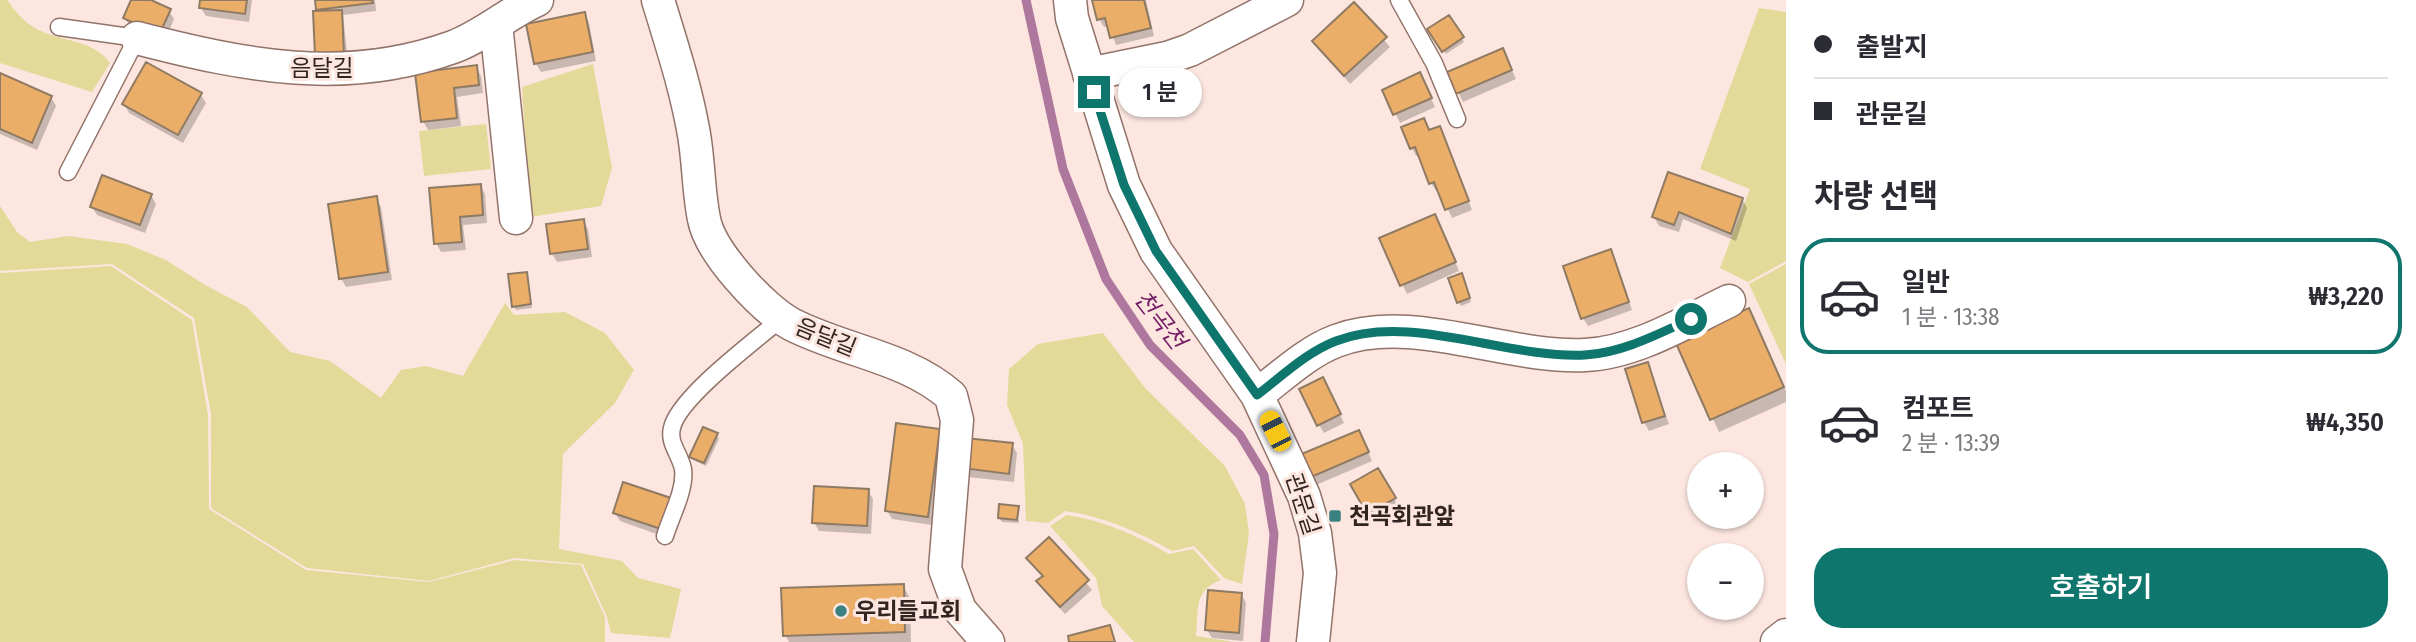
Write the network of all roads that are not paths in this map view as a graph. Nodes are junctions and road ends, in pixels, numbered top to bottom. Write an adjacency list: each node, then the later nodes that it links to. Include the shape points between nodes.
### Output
1 (537, 0): 6 (street, 음달길)
2 (658, 0): 14 (street, 음달길, via 694,133 709,238 740,278)
3 (1070, 0): 9 (street, 관문길)
4 (1287, 0): 9 (street, via 1190,50)
5 (1399, 0): 10 (lane)
6 (496, 24): 8 (street, 음달길, via 456,46 419,58 353,70 246,64); 12 (street)
7 (59, 27): 8 (lane)
8 (137, 38): 11 (lane)
9 (1088, 74): 15 (street, 관문길, via 1124,185 1156,251)
10 (1457, 119)
11 (68, 172)
12 (516, 218)
13 (1729, 301): 15 (street, via 1652,337 1588,355 1521,352 1389,332 1338,340 1317,349)
14 (782, 318): 16 (lane, via 680,410 671,442 683,471 682,485); 18 (street, 음달길, via 926,377 951,397 957,420 945,569 960,610)
15 (1257, 395): 19 (street, 관문길, via 1294,472 1315,533 1320,573)
16 (665, 536)
17 (1786, 635): 20 (street)
18 (988, 642)
19 (1313, 642)
20 (1777, 642)

